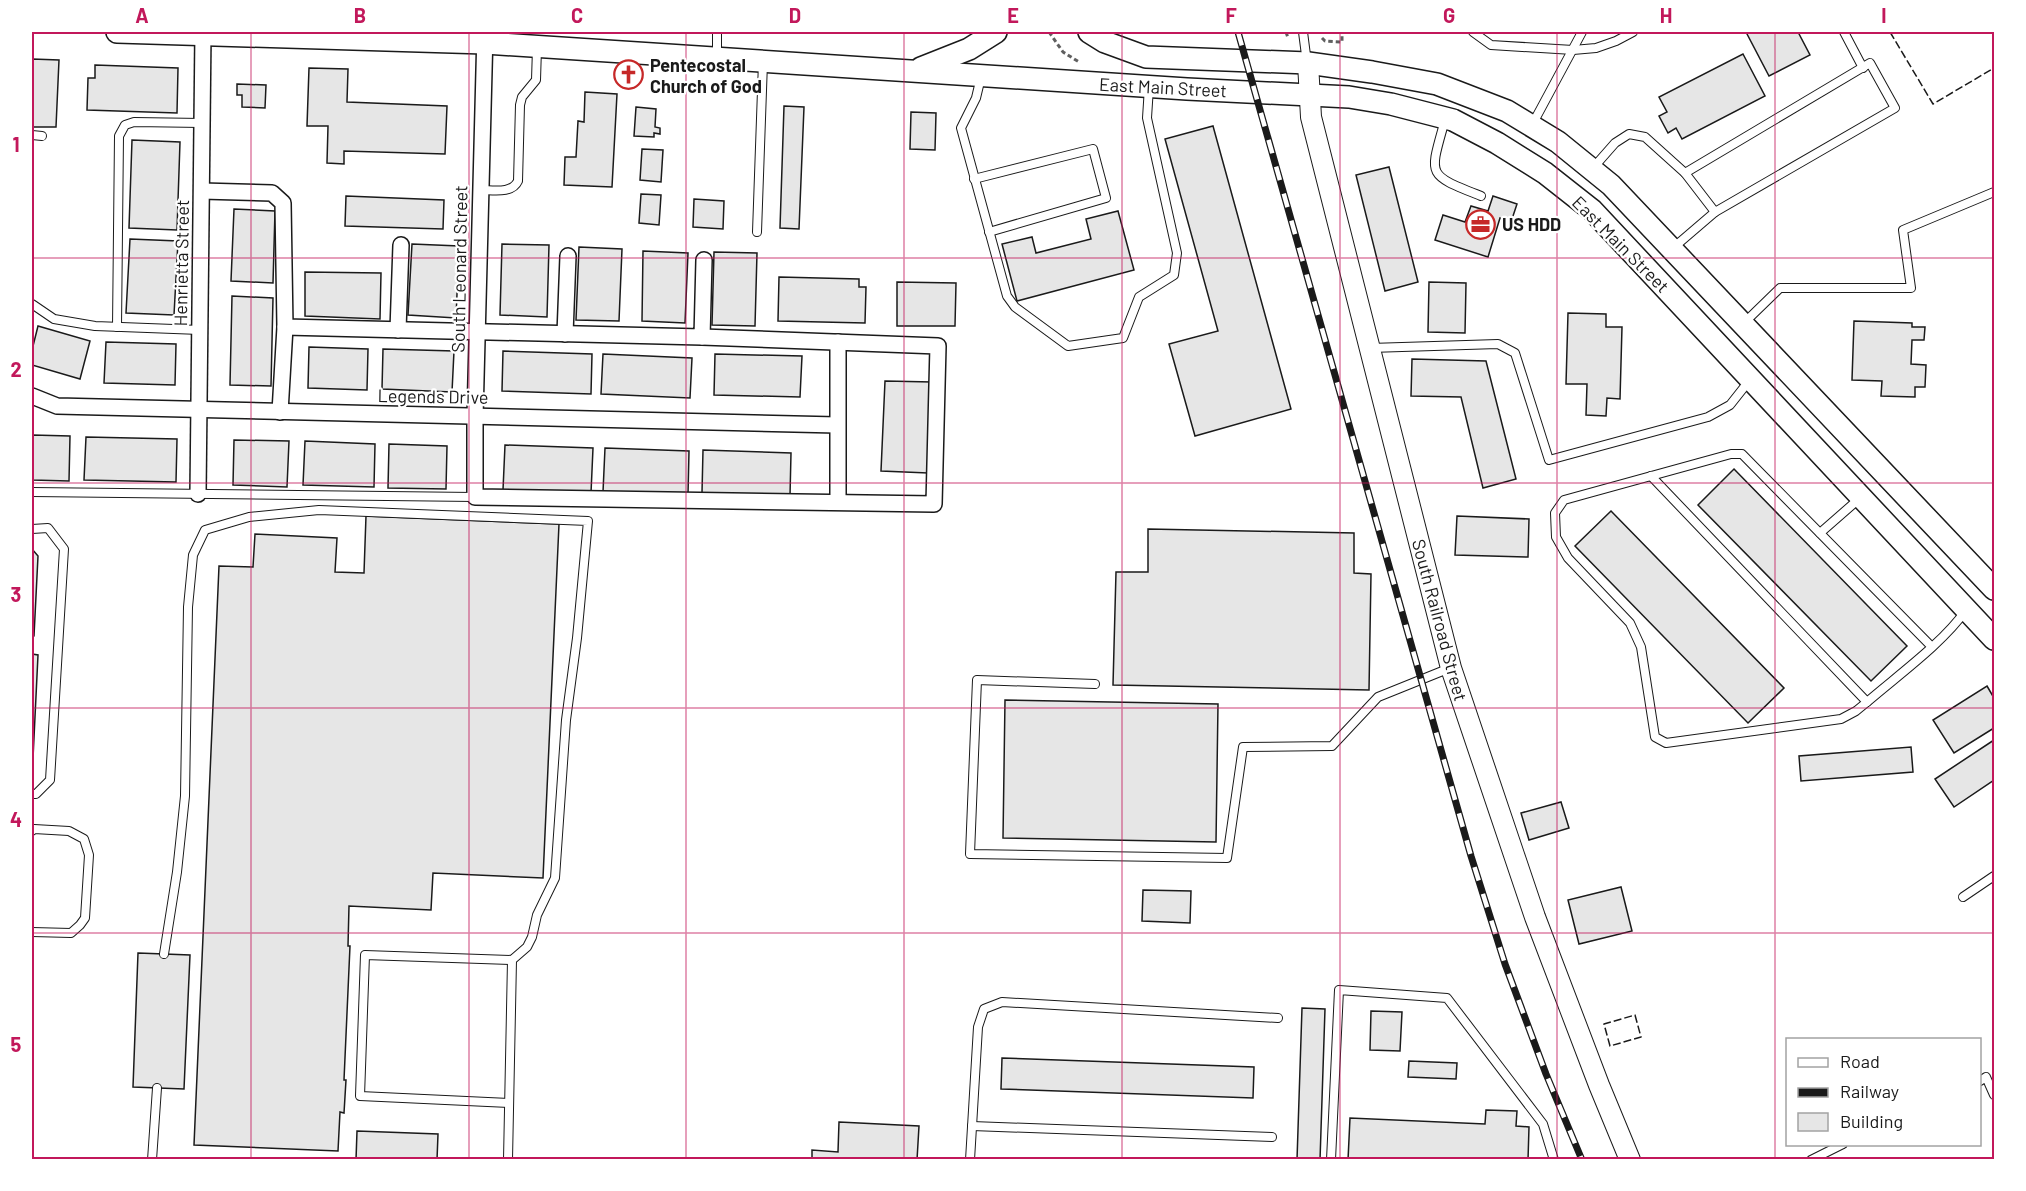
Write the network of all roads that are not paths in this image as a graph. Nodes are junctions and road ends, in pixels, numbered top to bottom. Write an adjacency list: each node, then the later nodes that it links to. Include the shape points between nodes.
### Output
1 (117, 32): 10 (main road, East Main Street)
2 (717, 32): 14 (lane)
3 (996, 32): 18 (main road, via 969,49)
4 (1089, 32): 16 (main road, East Main Street, via 1146,57)
5 (1303, 32): 16 (lane)
6 (1473, 32): 13 (lane, via 1491,45)
7 (1582, 32): 13 (lane)
8 (1633, 32): 13 (lane, via 1596,48)
9 (1844, 32): 17 (lane)
10 (203, 33): 11 (main road, East Main Street); 23 (street, Henrietta Street)
11 (485, 37): 12 (main road, East Main Street); 30 (street, South Leonard Street)
12 (537, 46): 14 (main road, East Main Street); 30 (lane, via 536,80 520,105 518,181 508,190)
13 (1573, 50): 24 (lane)
14 (717, 58): 15 (main road, East Main Street)
15 (763, 60): 18 (main road, East Main Street); 35 (lane)
16 (1308, 63): 21 (street, South Railroad Street); 24 (main road, East Main Street, via 1437,84 1507,111)
17 (1863, 68): 28 (lane); 34 (lane, via 1870,63 1895,108)
18 (915, 71): 19 (main road, East Main Street)
19 (981, 75): 20 (main road, East Main Street); 29 (lane, via 976,98 962,128)
20 (1149, 87): 21 (main road, East Main Street); 36 (lane, via 1147,118 1177,253 1174,275 1139,297 1123,338 1068,346 1015,306 1007,296)
21 (1310, 94): 22 (main road, East Main Street, via 1391,104); 52 (street, South Railroad Street, via 1311,117)
22 (1445, 118): 33 (lane, via 1434,168 1442,180); 50 (main road, East Main Street, via 1497,143 1545,173 1592,210)
23 (202, 123): 31 (street, Henrietta Street); 43 (lane, via 134,122 125,125 119,136)
24 (1532, 126): 27 (main road, East Main Street)
25 (32, 135): 26 (lane)
26 (42, 136)
27 (1592, 169): 28 (lane, via 1615,143 1629,134 1645,136); 38 (main road, East Main Street)
28 (1685, 173): 34 (lane)
29 (974, 179): 36 (lane); 36 (lane, via 1093,149 1106,198)
30 (481, 190): 47 (street, South Leonard Street)
31 (202, 191): 44 (street, via 272,193 283,203); 45 (street, Henrietta Street)
32 (1995, 192): 42 (lane, via 1903,230 1911,288 1780,288)
33 (1481, 196)
34 (1715, 212): 38 (lane)
35 (757, 232)
36 (989, 232)
37 (401, 245): 46 (street)
38 (1672, 249): 42 (main road, East Main Street)
39 (568, 256): 48 (street)
40 (704, 260): 49 (street)
41 (32, 304): 43 (lane, via 54,319)
42 (1740, 320): 50 (main road); 67 (main road, East Main Street)
43 (117, 327): 45 (lane)
44 (285, 327): 46 (street); 56 (street)
45 (200, 330): 55 (street, Henrietta Street)
46 (398, 330): 47 (street)
47 (477, 332): 48 (street); 57 (street, South Leonard Street)
48 (565, 334): 49 (street)
49 (702, 337): 51 (street)
50 (1713, 339): 53 (main road, East Main Street)
51 (838, 342): 58 (street); 64 (street, via 938,346 934,504)
52 (1369, 348): 53 (lane, via 1498,344 1515,353 1549,460 1708,417 1730,405); 71 (street, South Railroad Street)
53 (1750, 380): 63 (main road, East Main Street)
54 (32, 396): 55 (street, Legends Drive, via 57,406)
55 (200, 410): 56 (street, Legends Drive); 61 (street, Henrietta Street)
56 (280, 412): 57 (street, Legends Drive)
57 (475, 417): 58 (street, Legends Drive); 62 (street, South Leonard Street)
58 (837, 425): 64 (street)
59 (1651, 476): 66 (lane, via 1742,454); 73 (lane); 73 (lane, via 1564,500 1555,513 1556,537 1568,558 1630,623 1641,647 1655,737 1666,743 1841,719)
60 (32, 492): 61 (lane)
61 (198, 494): 62 (lane)
62 (475, 497): 64 (street)
63 (1861, 497): 66 (lane); 68 (main road, East Main Street)
64 (838, 502)
65 (32, 529): 74 (lane, via 48,528 64,549 50,780)
66 (1821, 533): 70 (lane)
67 (1994, 586): 68 (main road)
68 (1966, 609): 69 (main road, East Main Street); 70 (lane, via 1956,624)
69 (1995, 639)
70 (1931, 646): 73 (lane)
71 (1451, 668): 72 (lane, via 1378,697 1332,746 1243,747 1227,858 970,854 977,680); 94 (street, South Railroad Street, via 1535,917)
72 (1095, 684)
73 (1867, 702)
74 (32, 794)
75 (32, 831): 78 (lane, via 69,831 84,839 89,855 84,918 80,925 71,933)
76 (1995, 876): 77 (lane)
77 (1963, 897)
78 (32, 932)
79 (164, 954): 80 (lane, via 185,796 188,607 193,555 206,530 249,517 319,510 588,521 566,720 555,878 527,947)
80 (512, 960): 85 (lane); 85 (lane, via 365,955 360,1096)
81 (1278, 1018): 86 (lane, via 1002,1002 984,1009 978,1027)
82 (1981, 1080): 84 (lane, via 1986,1077)
83 (157, 1088): 89 (lane)
84 (1995, 1095)
85 (509, 1102): 90 (lane)
86 (972, 1126): 87 (lane); 91 (lane)
87 (1272, 1137)
88 (1839, 1146): 95 (lane)
89 (152, 1160)
90 (508, 1160)
91 (970, 1160)
92 (1331, 1160): 93 (lane, via 1339,990 1447,998 1543,1124)
93 (1554, 1160)
94 (1630, 1160)
95 (1811, 1160)

